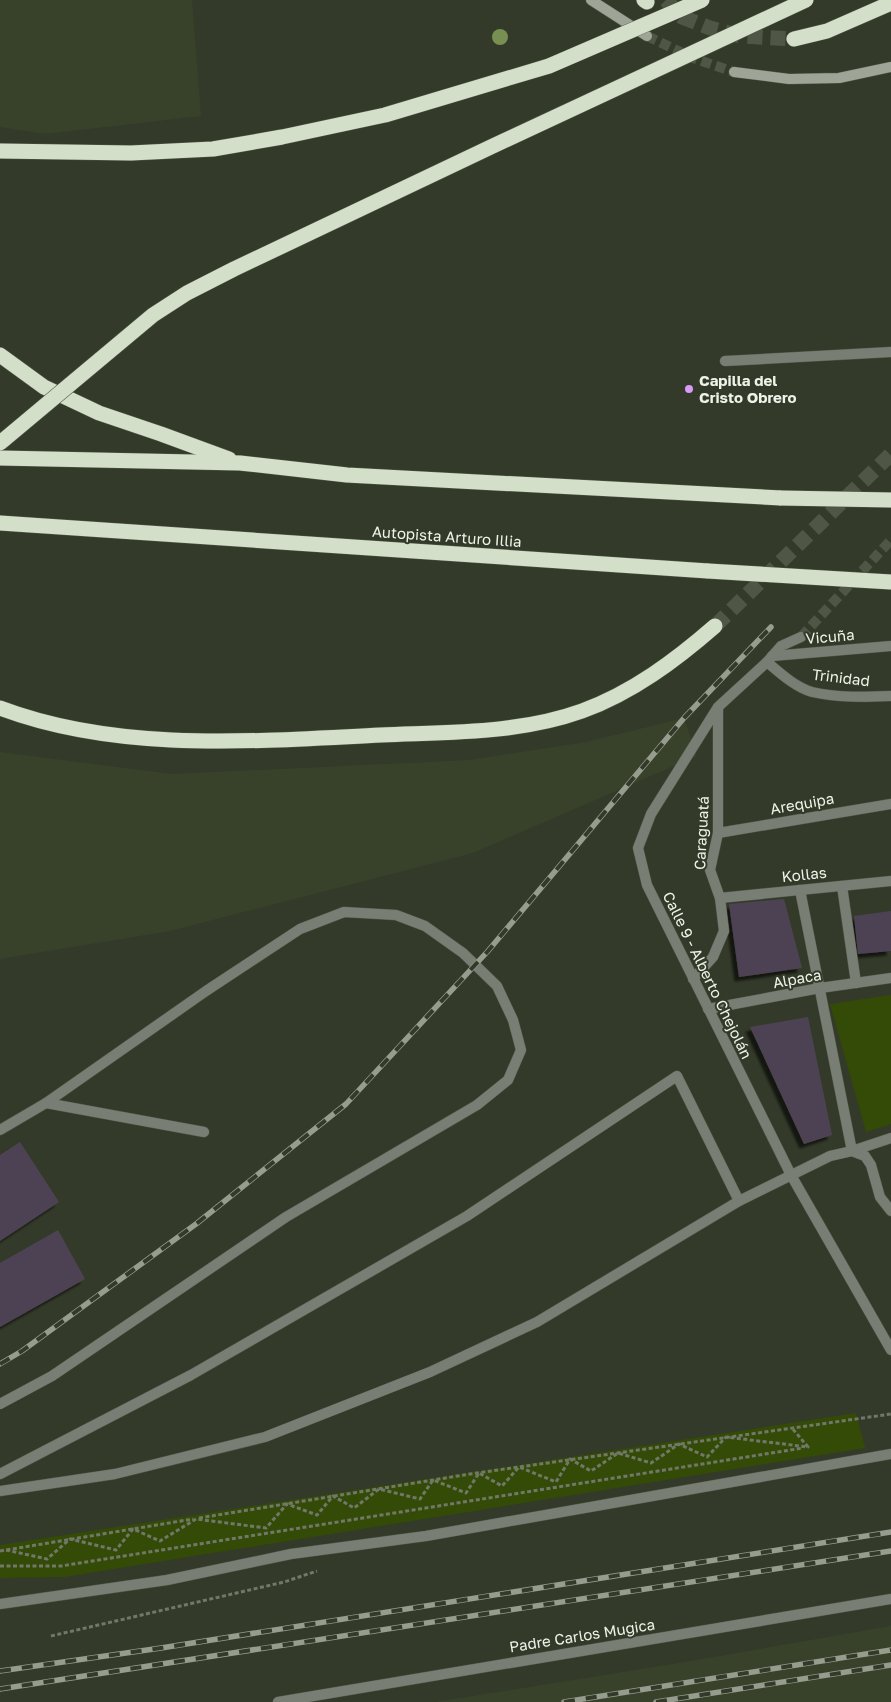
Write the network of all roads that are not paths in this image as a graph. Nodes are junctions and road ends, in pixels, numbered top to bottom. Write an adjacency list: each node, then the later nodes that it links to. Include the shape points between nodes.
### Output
1 (591, 0): 5 (main road)
2 (702, 0): 9 (highway, bridge, via 550,66 385,115 213,149 131,153)
3 (806, 0): 13 (highway, bridge, via 187,293 153,315)
4 (891, 3): 6 (highway, via 827,31)
5 (647, 36)
6 (794, 39)
7 (891, 67): 8 (main road, via 839,78 789,79)
8 (734, 72)
9 (0, 151)
10 (891, 352): 12 (street)
11 (0, 355): 15 (highway, via 44,387 99,413)
12 (725, 361)
13 (0, 443)
14 (0, 458): 15 (highway)
15 (240, 463): 16 (highway, bridge, via 347,475 781,498)
16 (891, 500)
17 (0, 523): 18 (highway, Autopista Arturo Illia, bridge)
18 (891, 582)
19 (715, 626): 25 (highway, via 660,669 604,701 582,711 503,729 278,740 206,740 113,736)
20 (800, 637): 22 (street, Calle 9 - Alberto Chejolán, via 781,646)
21 (891, 646): 22 (street, Vicuña)
22 (769, 659): 23 (street, Trinidad, via 786,678 811,692 856,697); 24 (street, Calle 9 - Alberto Chejolán)
23 (891, 696)
24 (718, 707): 27 (street, Caraguatá); 33 (street, Calle 9 - Alberto Chejolán, via 651,814 638,848 647,885)
25 (0, 708)
26 (891, 804): 27 (street, Arequipa)
27 (718, 833): 31 (street, Caraguatá, via 710,870)
28 (891, 881): 29 (street, Kollas)
29 (842, 886): 30 (street, Kollas); 34 (street)
30 (800, 890): 31 (street, Kollas); 35 (street)
31 (720, 898): 33 (street, Caraguatá, via 724,931 713,956)
32 (891, 978): 34 (street, Alpaca)
33 (693, 979): 36 (street, Calle 9 - Alberto Chejolán)
34 (856, 983): 35 (street, Alpaca)
35 (820, 988): 36 (street, Alpaca); 41 (street)
36 (708, 1009): 42 (street, Calle 9 - Alberto Chejolán)
37 (46, 1102): 38 (street); 39 (street); 46 (street, via 300,929 344,912 396,915 425,926 463,954 497,986 513,1020 521,1050 508,1080 477,1106 286,1217 52,1376)
38 (0, 1130)
39 (204, 1132)
40 (891, 1138): 41 (street)
41 (852, 1151): 42 (street, via 830,1156); 44 (street, via 865,1156 871,1165 880,1197)
42 (791, 1175): 43 (street); 45 (street, Calle 9 - Alberto Chejolán)
43 (739, 1201): 48 (street, via 677,1076 467,1216 191,1375); 49 (street, via 537,1322 412,1380 265,1437 115,1474)
44 (891, 1211)
45 (891, 1350)
46 (0, 1404)
47 (891, 1454): 51 (street, via 435,1534 291,1554 167,1580)
48 (0, 1474)
49 (0, 1490)
50 (891, 1599): 52 (street, Padre Carlos Mugica)
51 (0, 1604)
52 (278, 1702)

